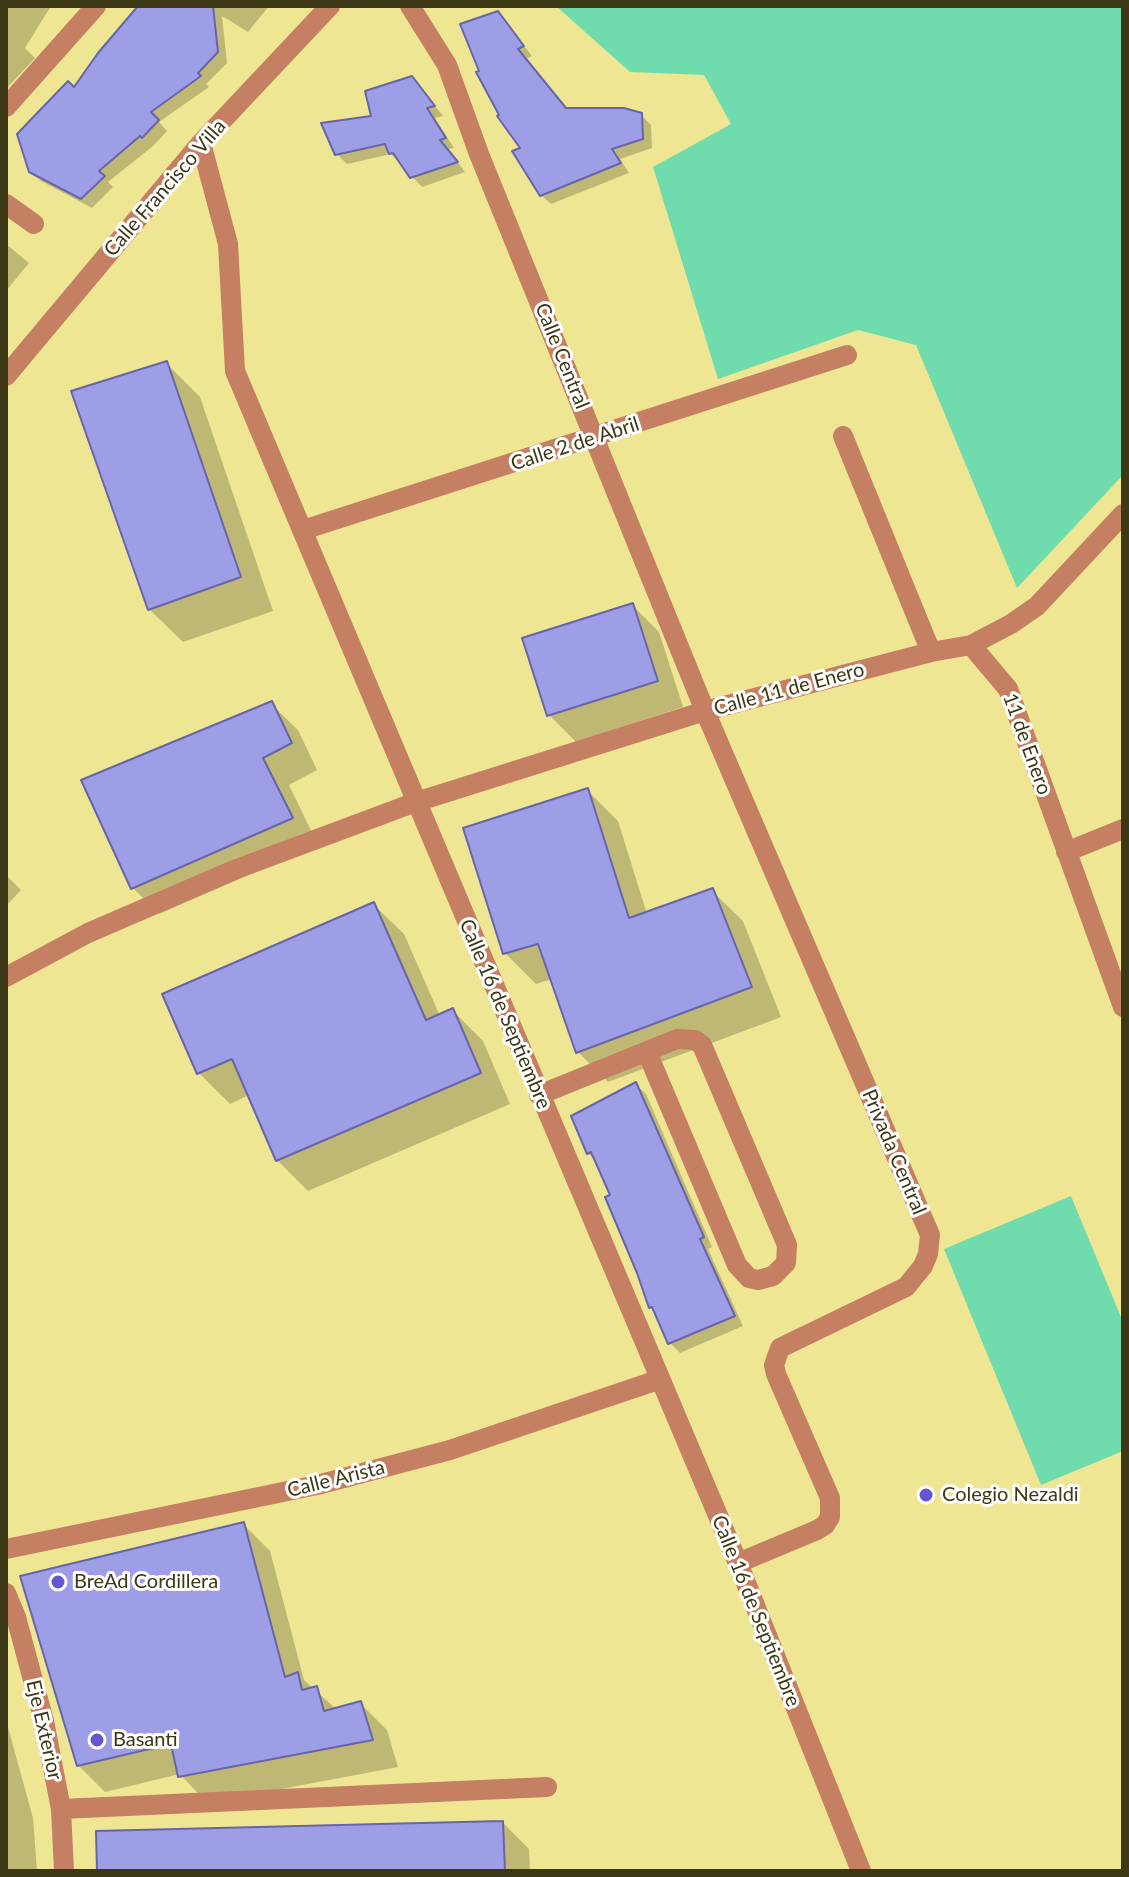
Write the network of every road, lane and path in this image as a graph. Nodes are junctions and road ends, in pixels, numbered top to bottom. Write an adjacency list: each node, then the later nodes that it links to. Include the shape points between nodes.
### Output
1 (96, 6): 4 (street)
2 (330, 6): 5 (street, Calle Francisco Villa)
3 (410, 6): 11 (street, Calle Central, via 447,65)
4 (6, 107)
5 (201, 143): 9 (street, Calle Francisco Villa); 13 (street, Calle 16 de Septiembre, via 228,244 235,371)
6 (6, 204): 7 (street)
7 (34, 224)
8 (847, 355): 11 (street, Calle 2 de Abril)
9 (6, 376)
10 (843, 436): 15 (street)
11 (596, 438): 13 (street, Calle 2 de Abril); 16 (street, Calle Central)
12 (1123, 514): 14 (street, Calle 11 de Enero, via 1037,606)
13 (303, 530): 17 (street, Calle 16 de Septiembre)
14 (971, 645): 15 (street, Calle 11 de Enero); 19 (street, 11 de Enero, via 1008,689)
15 (931, 652): 16 (street, Calle 11 de Enero)
16 (705, 711): 17 (street, Calle 11 de Enero); 26 (street, Privada Central, via 930,1235 923,1266 906,1287 780,1348 776,1374 830,1498 830,1517 817,1530)
17 (416, 802): 20 (street, Calle 11 de Enero, via 234,870 88,933); 23 (street, Calle 16 de Septiembre)
18 (1123, 829): 19 (street)
19 (1066, 852): 21 (street, 11 de Enero)
20 (6, 977)
21 (1123, 1007)
22 (647, 1052): 22 (street, via 686,1038 707,1053 787,1245 786,1263 773,1276 749,1278 737,1265); 23 (street)
23 (539, 1095): 24 (street, Calle 16 de Septiembre)
24 (658, 1380): 25 (street, Calle Arista, via 450,1450 317,1485); 26 (street, Calle 16 de Septiembre)
25 (6, 1549)
26 (738, 1563): 31 (street, Calle 16 de Septiembre)
27 (6, 1593): 29 (street, Eje Exterior, via 44,1721)
28 (547, 1787): 29 (street)
29 (61, 1809): 30 (street, Eje Exterior)
30 (64, 1871)
31 (861, 1871)

